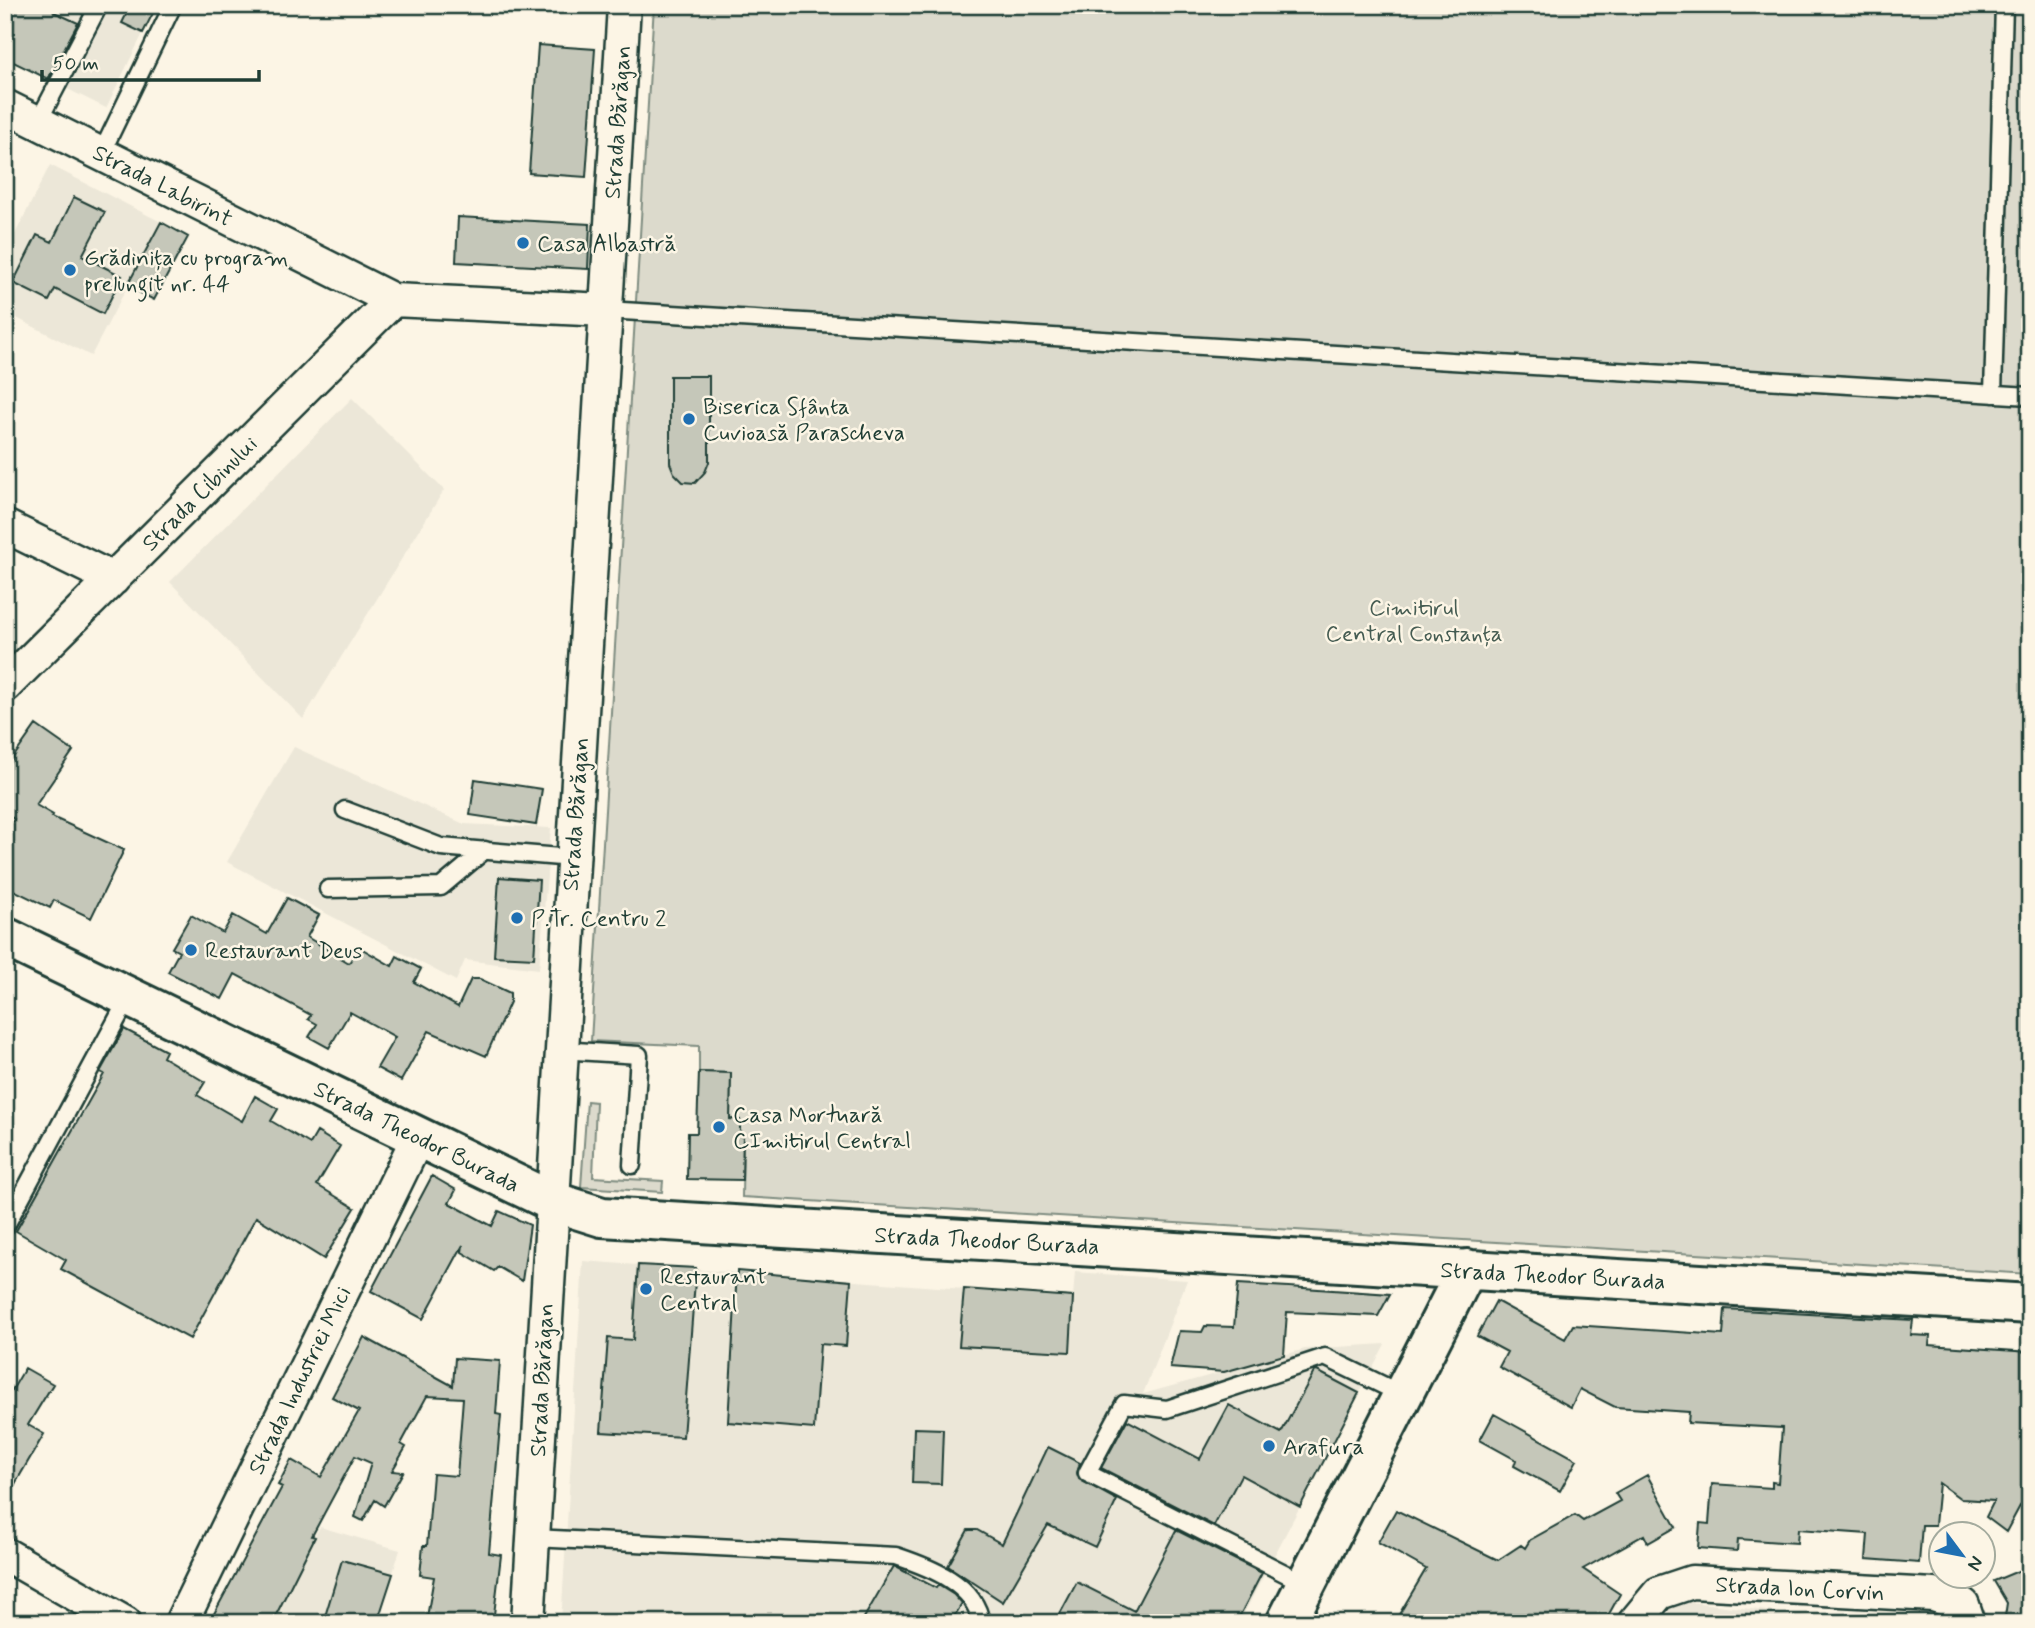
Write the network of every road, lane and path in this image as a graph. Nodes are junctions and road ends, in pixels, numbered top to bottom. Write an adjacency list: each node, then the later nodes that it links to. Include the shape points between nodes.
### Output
1 (86, 5): 6 (lane, via 96,11)
2 (173, 5): 7 (lane)
3 (624, 5): 9 (street, Strada Bărăgan)
4 (2004, 5): 10 (lane)
5 (5, 106): 6 (street, Strada Labirint)
6 (38, 122): 7 (street, Strada Labirint)
7 (101, 154): 8 (street, Strada Labirint)
8 (393, 300): 9 (street, Strada Labirint); 13 (street, Strada Cibinului)
9 (606, 310): 10 (lane); 17 (street, Strada Bărăgan)
10 (1993, 394): 11 (lane)
11 (2030, 396)
12 (5, 526): 13 (street)
13 (113, 579): 14 (street, Strada Cibinului)
14 (5, 686)
15 (345, 810): 16 (lane, via 440,847)
16 (485, 850): 17 (lane); 18 (lane, via 441,887)
17 (572, 858): 21 (street, Strada Bărăgan)
18 (328, 889)
19 (5, 937): 20 (street, Strada Theodor Burada)
20 (129, 997): 22 (street, Strada Theodor Burada); 25 (lane)
21 (560, 1049): 23 (lane, via 639,1055); 24 (street, Strada Bărăgan)
22 (418, 1137): 24 (street, Strada Theodor Burada); 33 (street, Strada Industriei Mici)
23 (632, 1165)
24 (551, 1201): 26 (street, Strada Theodor Burada, via 602,1217); 29 (street, Strada Bărăgan)
25 (5, 1227)
26 (1467, 1269): 27 (street, Strada Theodor Burada); 28 (street)
27 (2030, 1304)
28 (1403, 1395): 31 (street); 31 (lane, via 1325,1357 1167,1409 1124,1404 1087,1474)
29 (533, 1538): 34 (street, Strada Bărăgan); 35 (lane, via 896,1556 922,1564 965,1591 979,1607)
30 (5, 1554): 32 (street)
31 (1306, 1584): 36 (street)
32 (125, 1623)
33 (181, 1623)
34 (528, 1623)
35 (981, 1623)
36 (1286, 1623)
37 (1634, 1623): 38 (street, Strada Ion Corvin, via 1659,1593 1692,1582 1934,1595 1963,1605)
38 (1969, 1623)

